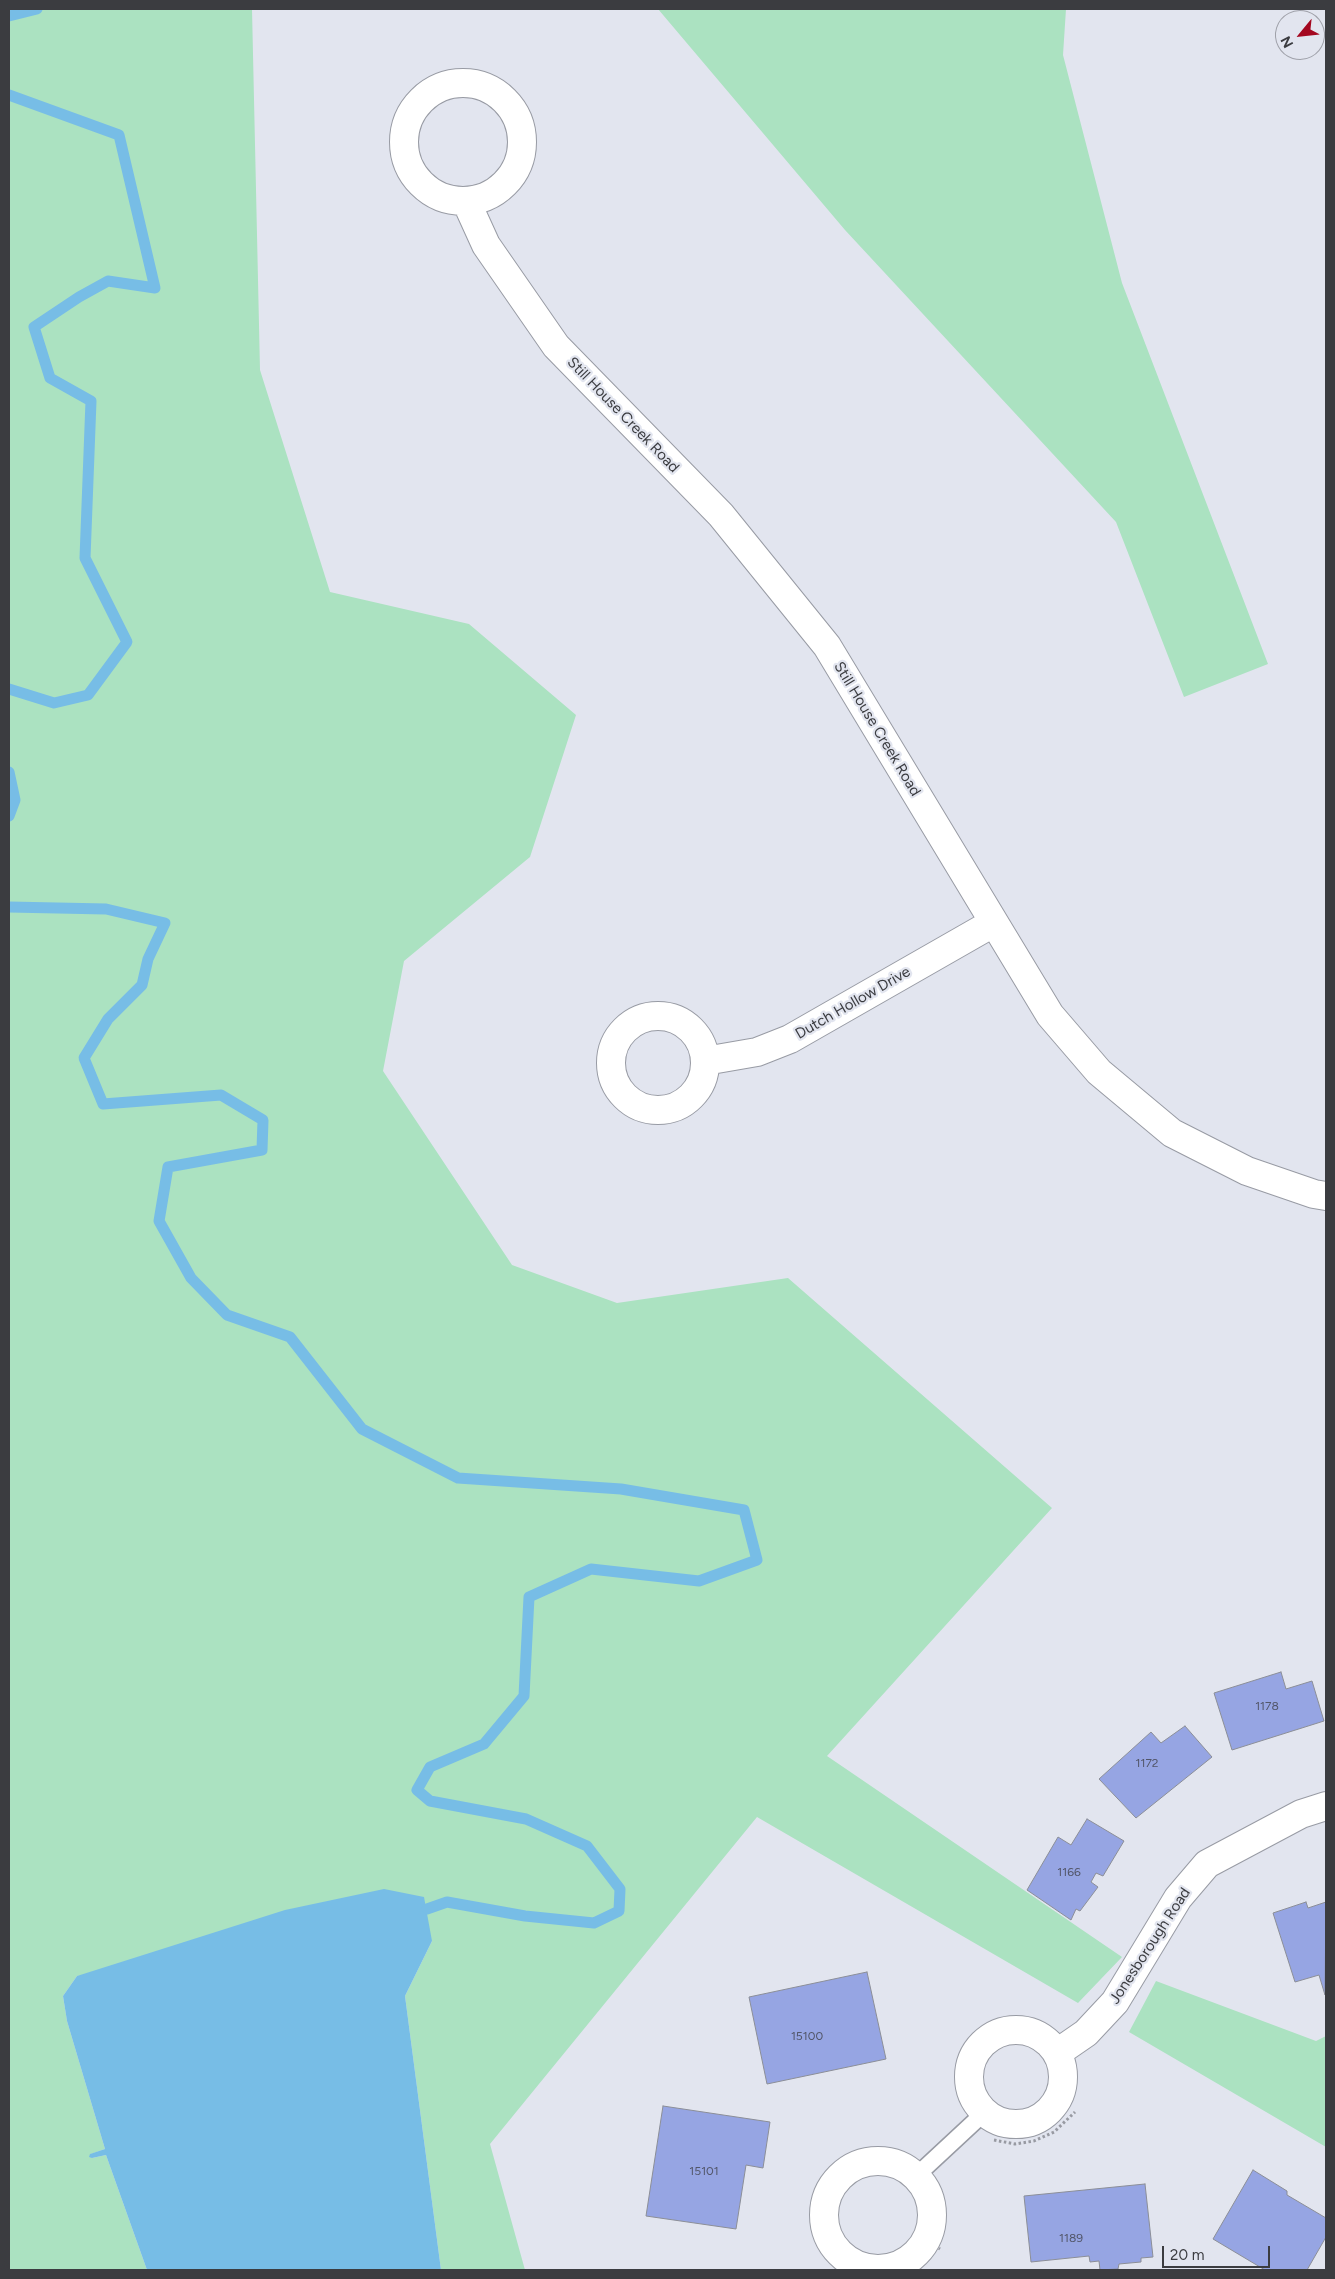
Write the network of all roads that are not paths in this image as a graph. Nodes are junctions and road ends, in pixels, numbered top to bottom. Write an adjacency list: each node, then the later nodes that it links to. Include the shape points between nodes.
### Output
1 (466, 201): 1 (street, via 486,198 502,187 514,172 521,154 522,135 516,116 505,100 489,88 470,83 450,84 432,91 418,104 408,121 404,140 406,159 415,177 429,190 446,199); 2 (street, Still House Creek Road, via 486,245 556,346 721,516 827,646)
2 (993, 923): 3 (street, Dutch Hollow Drive, via 790,1039 756,1052); 4 (street, Still House Creek Road, via 1056,1022 1099,1072 1172,1133 1247,1171)
3 (705, 1061)
4 (1326, 1196)
5 (1326, 1806): 6 (street, Jonesborough Road, via 1301,1814 1207,1864 1178,1898 1114,2002 1086,2033)
6 (1057, 2053): 7 (street, via 1063,2068 1064,2084 1059,2099 1049,2112 1021,2124); 7 (street, via 1034,2033 1019,2030 990,2038 978,2049 971,2062 969,2077 971,2092)
7 (987, 2125): 8 (lane, via 964,2133)
8 (924, 2182): 9 (street, via 921,2183 929,2198 932,2214 930,2231); 9 (street, via 893,2163 876,2161 858,2165 844,2173 832,2186 825,2202 824,2219 828,2235 848,2261 863,2268 880,2270)
9 (913, 2264)

